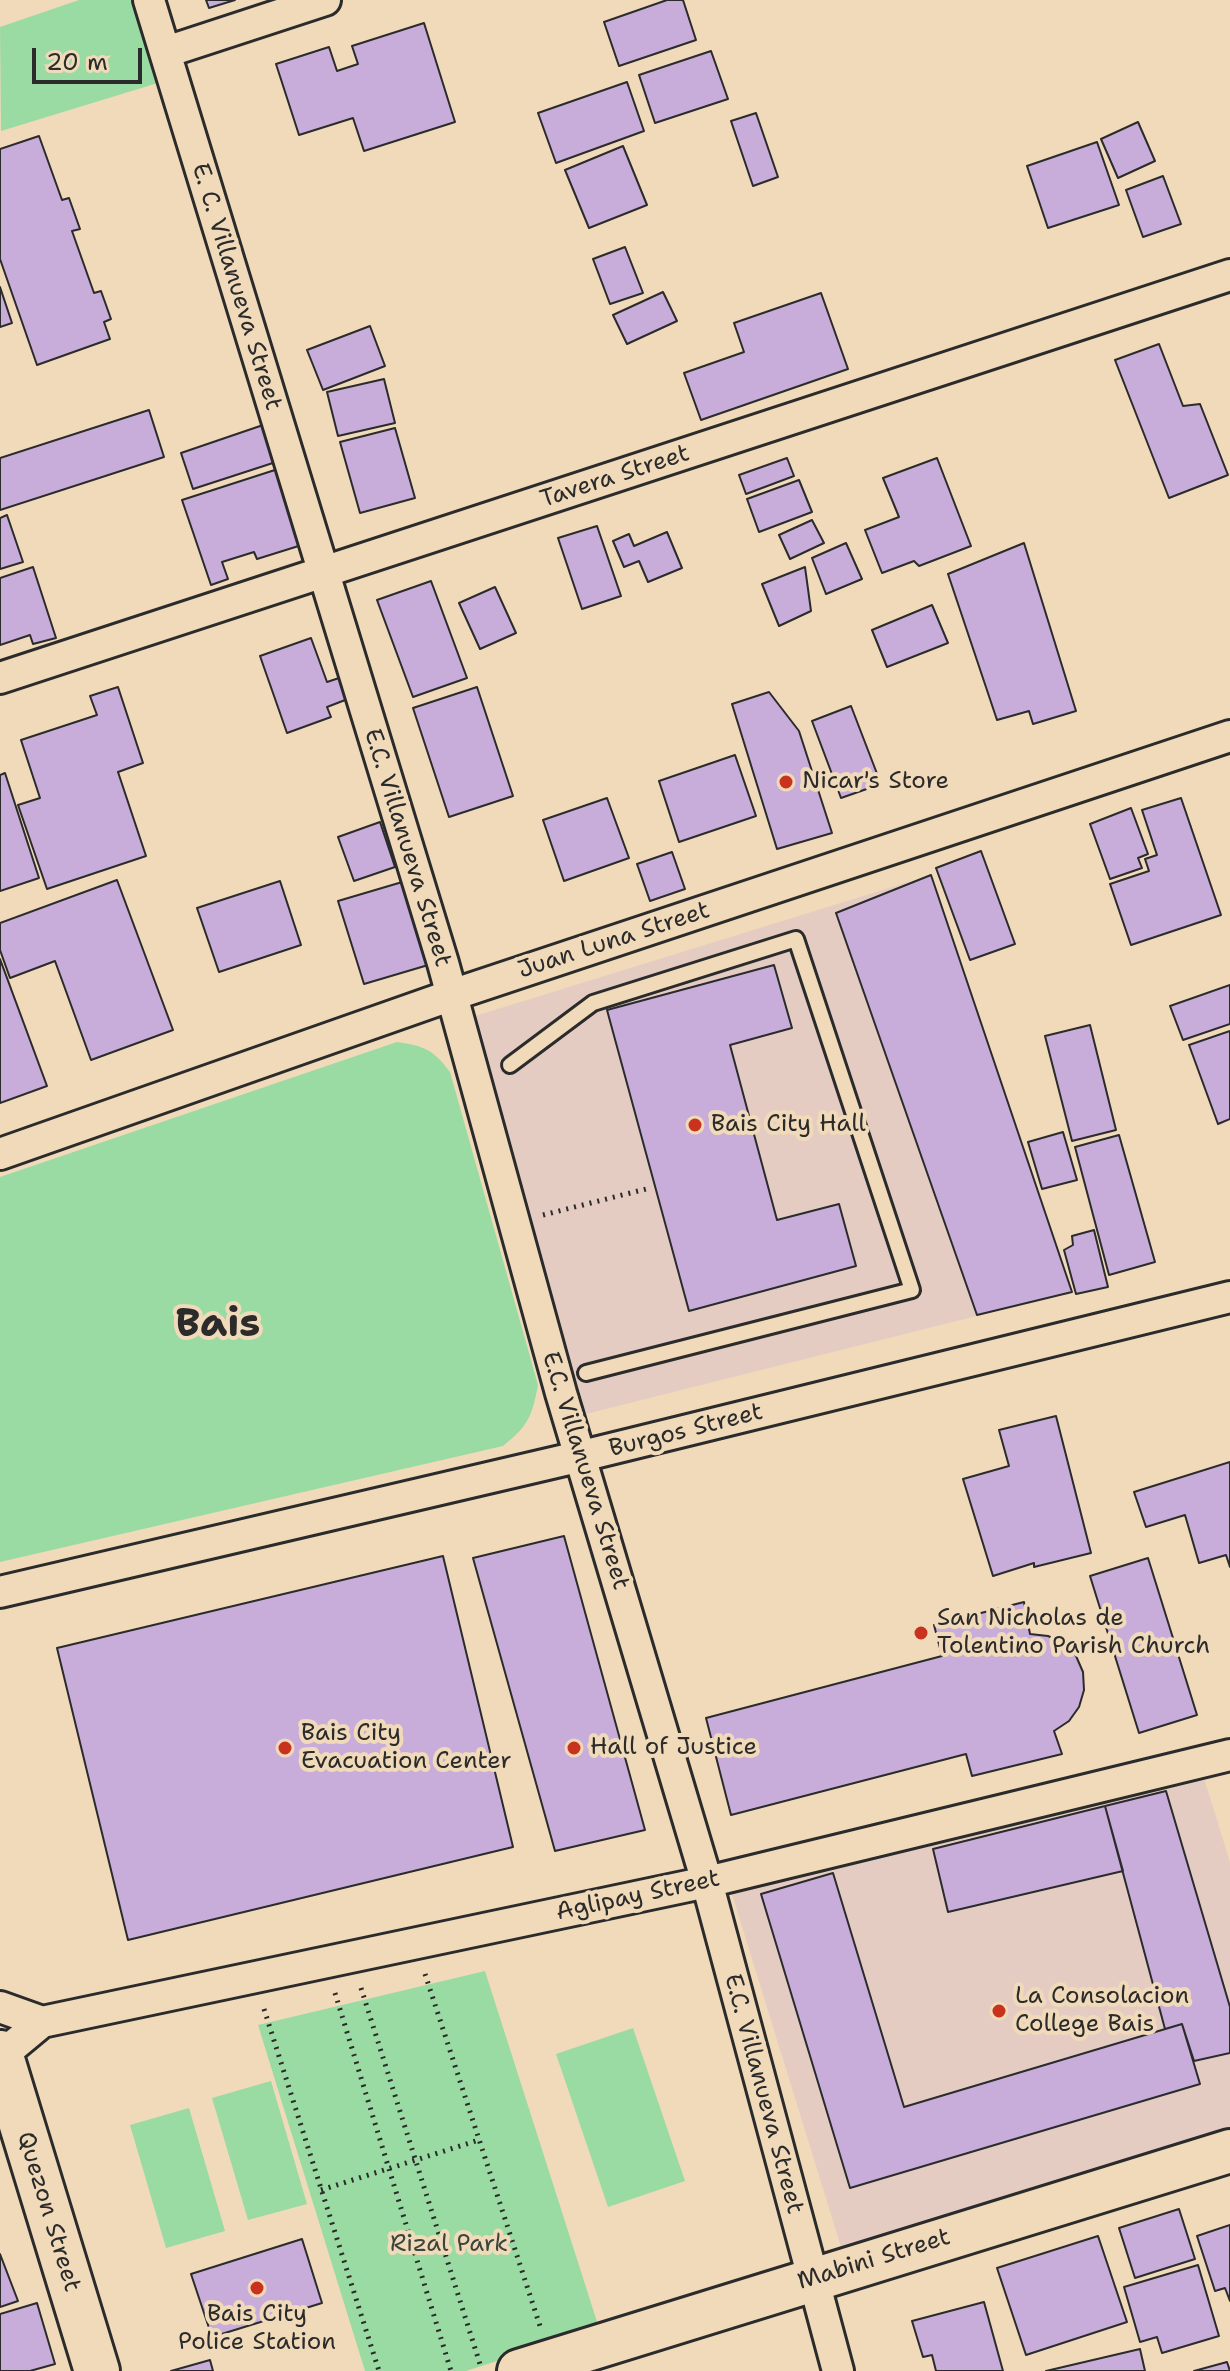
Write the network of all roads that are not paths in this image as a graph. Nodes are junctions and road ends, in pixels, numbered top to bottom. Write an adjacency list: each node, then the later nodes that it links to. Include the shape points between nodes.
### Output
1 (149, 0): 3 (street, E. C. Villanueva Street)
2 (325, 0): 3 (street)
3 (166, 52): 5 (street, E. C. Villanueva Street)
4 (1230, 275): 5 (street, Tavera Street)
5 (322, 573): 6 (street, Tavera Street); 8 (street, E.C. Villanueva Street)
6 (0, 678)
7 (1230, 736): 8 (street, Juan Luna Street)
8 (452, 995): 10 (street, Juan Luna Street); 13 (street, E.C. Villanueva Street)
9 (510, 1065): 12 (lane, via 593,1003 796,939 912,1290)
10 (0, 1154)
11 (1230, 1297): 13 (street, Burgos Street)
12 (586, 1373)
13 (582, 1456): 14 (street, Burgos Street); 16 (street, E.C. Villanueva Street)
14 (0, 1592)
15 (1230, 1755): 16 (street, Aglipay Street)
16 (707, 1882): 18 (street, Aglipay Street); 21 (street, E.C. Villanueva Street)
17 (0, 2007): 18 (street)
18 (42, 2022): 19 (street, Aglipay Street)
19 (0, 2055): 23 (highway, Quezon Street)
20 (1230, 2151): 21 (street, Mabini Street)
21 (812, 2280): 22 (street, Mabini Street); 24 (street, E.C. Villanueva Street)
22 (535, 2366)
23 (97, 2371)
24 (838, 2371)

